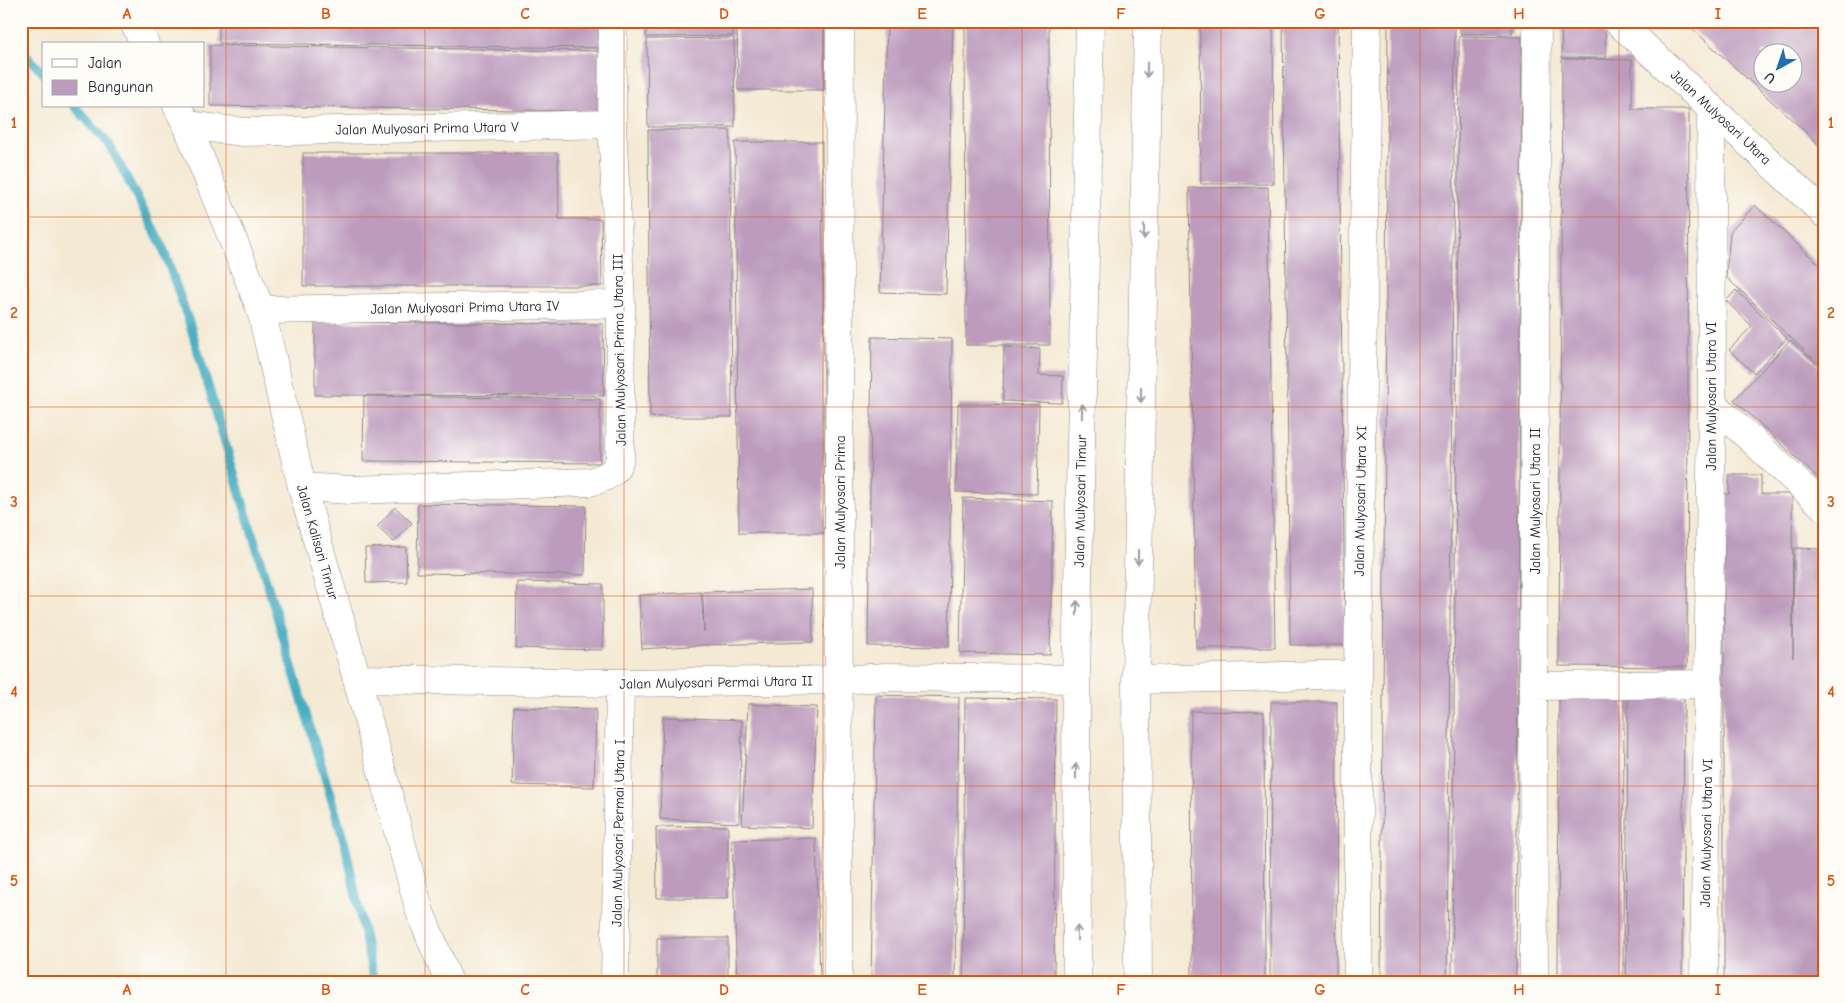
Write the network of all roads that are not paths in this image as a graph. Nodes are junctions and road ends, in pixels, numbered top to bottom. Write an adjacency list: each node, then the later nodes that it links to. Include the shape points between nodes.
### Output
1 (133, 21): 9 (street)
2 (613, 21): 12 (street, Jalan Mulyosari Prima Utara III)
3 (840, 21): 22 (street, Jalan Mulyosari Prima)
4 (1090, 21): 21 (street, Jalan Mulyosari Timur, one-way to 4)
5 (1148, 21): 23 (street, one-way to 23)
6 (1367, 21): 19 (street, Jalan Mulyosari Utara XI)
7 (1538, 21): 26 (street, Jalan Mulyosari Utara II)
8 (1617, 21): 10 (street, Jalan Mulyosari Utara)
9 (144, 42)
10 (1711, 108): 13 (street, Jalan Mulyosari Utara); 16 (street, Jalan Mulyosari Utara VI)
11 (182, 116): 12 (street, Jalan Mulyosari Prima Utara V, via 243,132); 15 (street, Jalan Kalisari Timur)
12 (612, 124): 14 (street, Jalan Mulyosari Prima Utara III)
13 (1824, 214)
14 (621, 304): 15 (street, Jalan Mulyosari Prima Utara IV); 17 (street, Jalan Mulyosari Prima Utara III, via 620,457 618,466 608,476 590,482 350,490)
15 (261, 310): 17 (street, Jalan Kalisari Timur)
16 (1712, 403): 18 (street); 25 (street, Jalan Mulyosari Utara VI)
17 (302, 487): 20 (street, Jalan Kalisari Timur)
18 (1824, 507)
19 (1358, 674): 23 (street); 32 (street, Jalan Mulyosari Utara XI)
20 (357, 679): 24 (street, Jalan Mulyosari Permai Utara II); 27 (street, Jalan Kalisari Timur, via 420,912)
21 (1076, 679): 22 (street, Jalan Mulyosari Permai Utara II, via 885,677); 30 (street, Jalan Mulyosari Timur, one-way to 21)
22 (839, 680): 24 (street, Jalan Mulyosari Permai Utara II); 29 (street, Jalan Mulyosari Prima)
23 (1136, 680): 31 (street)
24 (620, 683): 28 (street, Jalan Mulyosari Permai Utara I)
25 (1709, 684): 26 (street); 34 (street, Jalan Mulyosari Utara VI)
26 (1534, 686): 33 (street, Jalan Mulyosari Utara II)
27 (449, 982)
28 (615, 982)
29 (838, 982)
30 (1077, 982)
31 (1138, 982)
32 (1358, 982)
33 (1534, 982)
34 (1704, 982)

